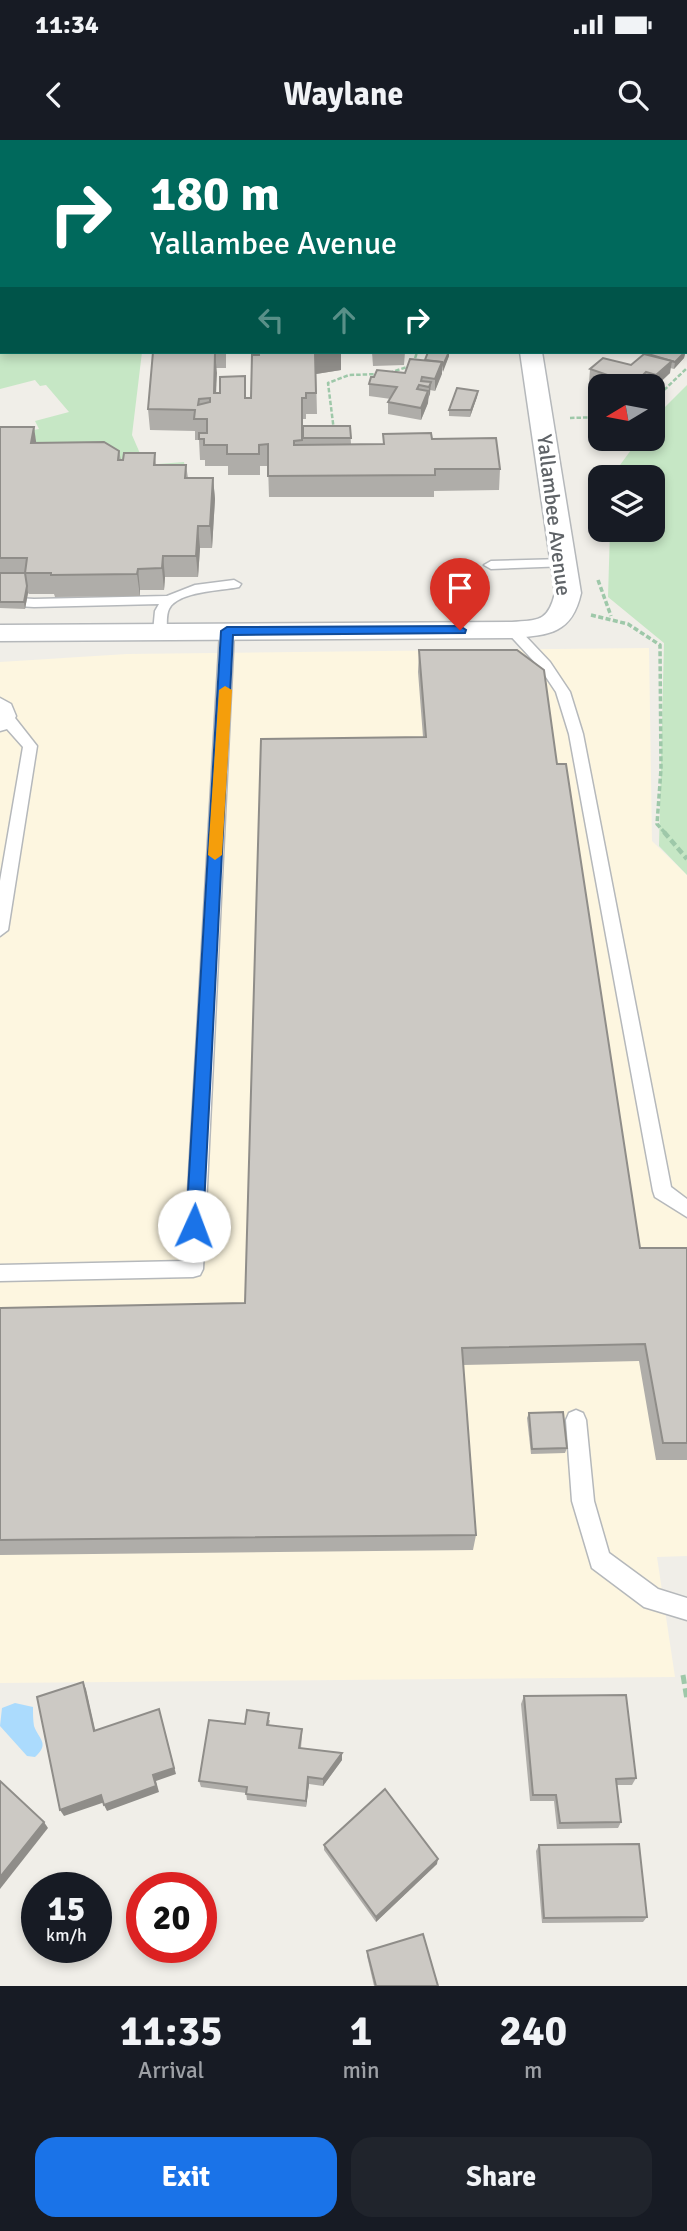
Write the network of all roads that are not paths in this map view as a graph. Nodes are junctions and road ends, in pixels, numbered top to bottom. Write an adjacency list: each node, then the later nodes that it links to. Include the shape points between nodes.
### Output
1 (531, 354): 2 (street, Yallambee Avenue)
2 (563, 563): 3 (lane); 7 (street, Yallambee Avenue, via 568,593 559,620)
3 (491, 565)
4 (234, 584): 5 (lane, via 200,587)
5 (173, 600): 6 (lane); 9 (lane, via 162,610)
6 (0, 601)
7 (512, 630): 8 (street, Yallambee Avenue); 14 (lane, via 563,692 576,734 662,1191)
8 (227, 631): 9 (street, Yallambee Avenue); 15 (lane, via 192,1269)
9 (160, 632): 10 (street, Yallambee Avenue)
10 (1, 636)
11 (0, 703): 12 (lane, via 9,711)
12 (4, 724): 13 (lane, via 30,746)
13 (0, 930)
14 (687, 1209)
15 (0, 1273)
16 (576, 1420): 17 (lane, via 583,1501 600,1560 652,1599)
17 (687, 1609)

